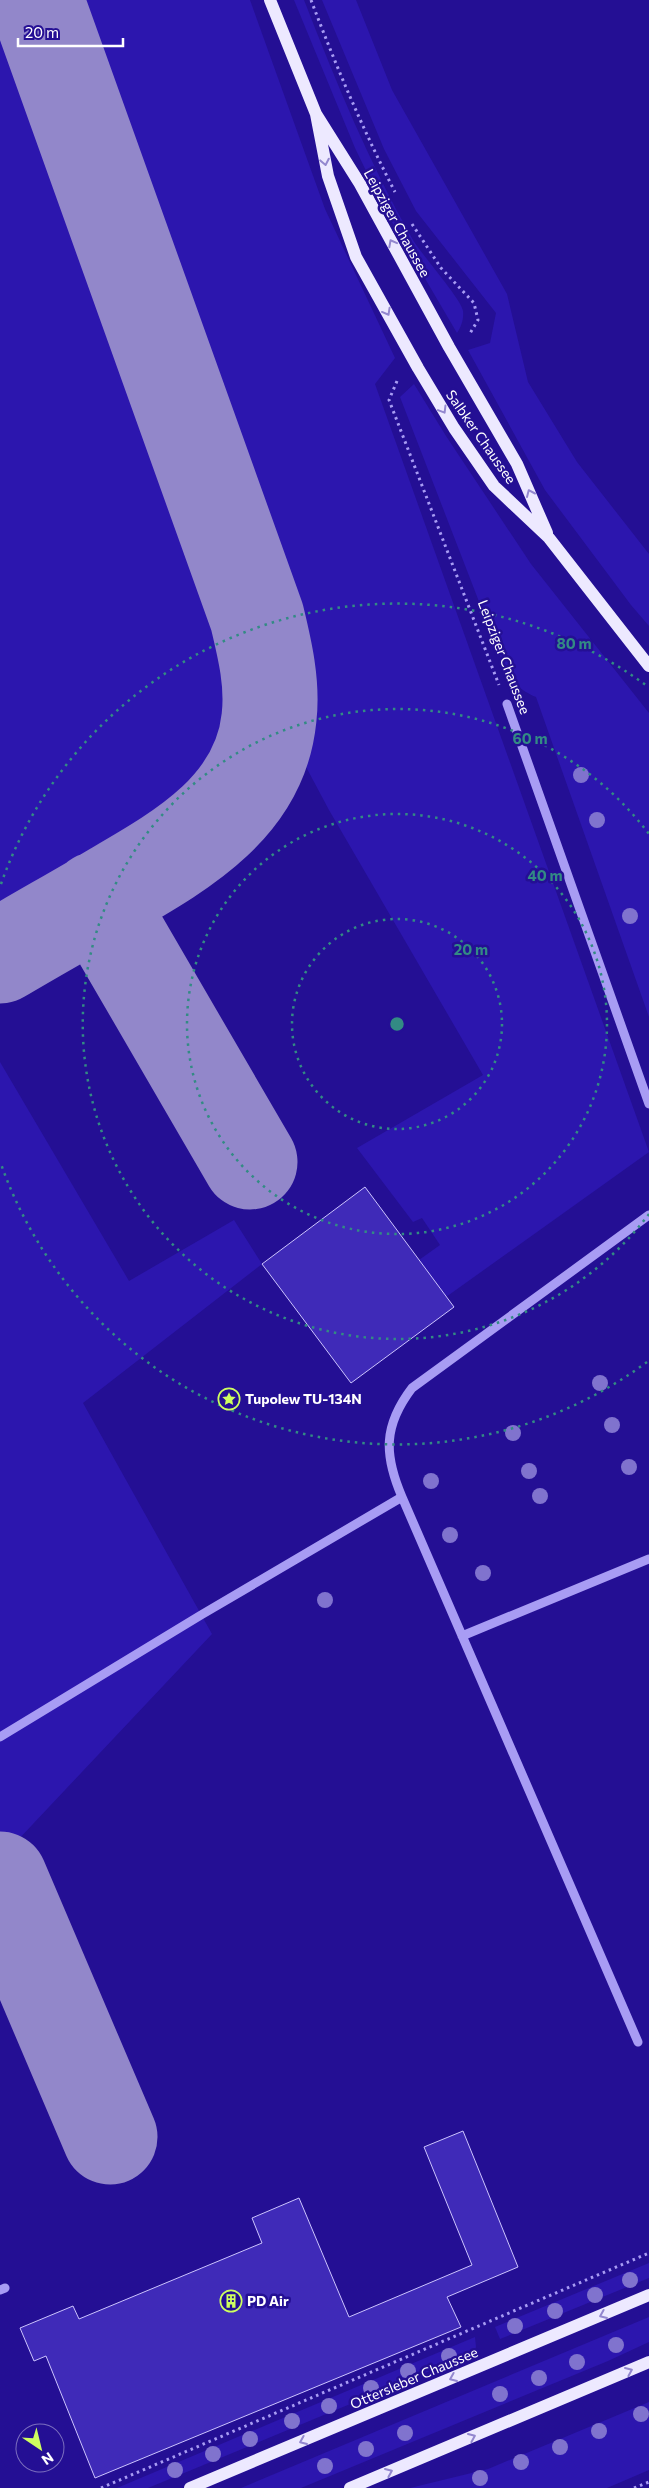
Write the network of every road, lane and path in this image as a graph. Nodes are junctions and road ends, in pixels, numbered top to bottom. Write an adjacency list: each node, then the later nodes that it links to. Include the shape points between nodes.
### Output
1 (270, 0): 3 (main road, Leipziger Chaussee)
2 (311, 0): 4 (path, via 371,146)
3 (316, 114): 7 (main road, Leipziger Chaussee, one-way to 3, via 360,184); 8 (main road, Leipziger Chaussee, one-way to 8, via 328,176 356,258)
4 (396, 194)
5 (409, 218): 6 (path, via 441,268 474,303 478,320)
6 (466, 337)
7 (449, 347): 10 (main road, Salbker Chaussee, one-way to 7, via 517,464)
8 (418, 368): 10 (main road, Salbker Chaussee, one-way to 10, via 494,486)
9 (403, 376): 12 (path, Leipziger Chaussee, via 397,380 389,400)
10 (549, 538): 11 (main road, Salbker Chaussee)
11 (649, 666)
12 (507, 704): 13 (street, Leipziger Chaussee)
13 (649, 1104)
14 (649, 1214): 15 (street, via 412,1388 397,1413 389,1439 390,1464)
15 (402, 1497): 17 (street); 18 (street)
16 (649, 1559): 17 (street)
17 (462, 1636): 19 (street)
18 (0, 1738)
19 (638, 2042)
20 (649, 2252): 24 (path)
21 (649, 2296): 25 (main road, Ottersleber Chaussee, one-way to 25)
22 (649, 2362): 26 (main road, one-way to 22)
23 (649, 2482): 27 (path)
24 (101, 2488)
25 (190, 2488)
26 (350, 2488)
27 (634, 2488)

